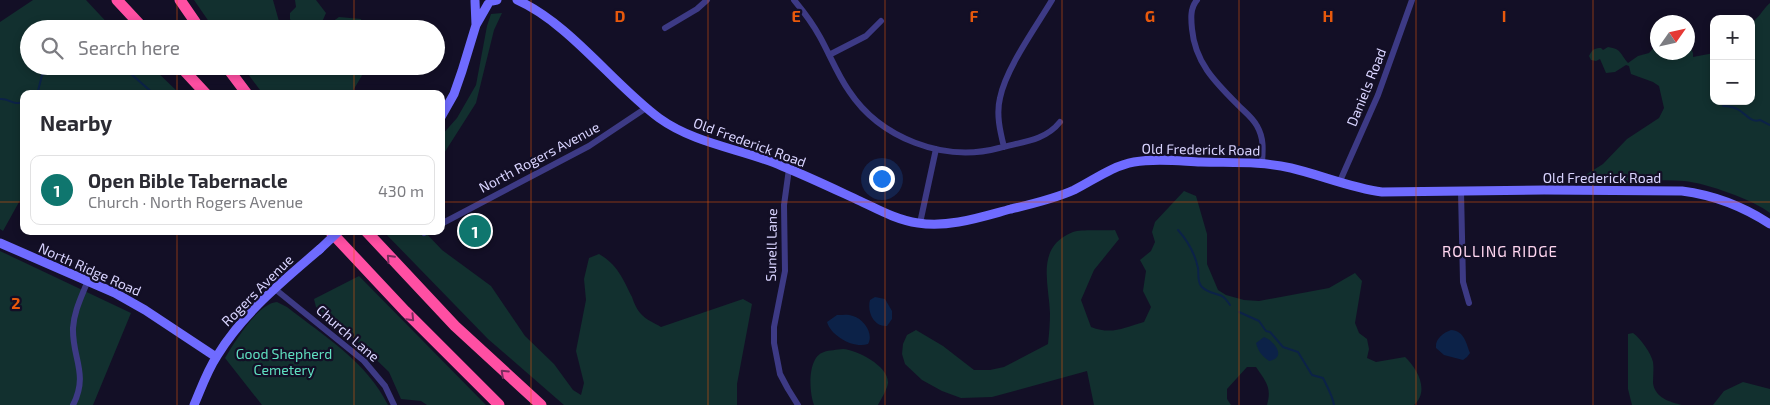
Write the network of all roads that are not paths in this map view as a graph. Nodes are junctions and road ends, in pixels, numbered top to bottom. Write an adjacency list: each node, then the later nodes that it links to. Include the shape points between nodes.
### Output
1 (118, 0): 12 (highway)
2 (180, 0): 13 (highway)
3 (474, 0): 11 (street, via 482,5); 15 (street)
4 (497, 0): 11 (street)
5 (517, 0): 22 (street, Old Frederick Road, via 550,21)
6 (707, 0): 16 (street)
7 (794, 0): 17 (street, via 812,23)
8 (1052, 0): 25 (street, via 1003,87 999,114)
9 (1197, 0): 27 (street, via 1191,22 1198,56 1212,79 1257,125 1262,138)
10 (1412, 0): 29 (street, Daniels Road, via 1378,95)
11 (491, 2): 15 (street)
12 (136, 20)
13 (194, 20)
14 (881, 21): 17 (street, via 866,36)
15 (476, 25): 23 (street, via 460,79)
16 (665, 28)
17 (829, 55): 26 (street, via 850,92 874,119 898,134)
18 (188, 75): 20 (highway)
19 (233, 75): 21 (highway)
20 (202, 90)
21 (244, 90)
22 (646, 108): 28 (street, Old Frederick Road, via 687,134); 31 (street, North Rogers Avenue, via 589,146)
23 (445, 109)
24 (1060, 122): 25 (street, via 1047,135)
25 (1004, 147): 26 (street, via 973,152)
26 (936, 149): 32 (street)
27 (1262, 163): 29 (street, Old Frederick Road); 32 (street, Old Frederick Road, via 1135,162 1043,201 963,221)
28 (789, 169): 32 (street, Old Frederick Road, via 882,212); 47 (street, Sunell Lane, via 784,205 785,271 774,343 780,374)
29 (1340, 181): 30 (street, Old Frederick Road, via 1382,192)
30 (1461, 191): 33 (street, Old Frederick Road, via 1694,192 1721,200); 40 (street, via 1463,282)
31 (445, 222)
32 (920, 223)
33 (1770, 224)
34 (334, 235): 45 (highway, one-way to 45)
35 (335, 235): 39 (street, Rogers Avenue, bridge)
36 (370, 235): 46 (highway, one-way to 36, via 456,326)
37 (0, 243): 38 (street, North Ridge Road)
38 (88, 280): 41 (street, North Ridge Road, via 145,310); 42 (street, via 75,313 73,328 80,371)
39 (275, 289): 41 (street, Rogers Avenue, via 238,326); 44 (street, Church Lane, via 364,361 385,386)
40 (1469, 303)
41 (216, 357): 43 (street, Rogers Avenue)
42 (74, 405)
43 (194, 405)
44 (394, 405)
45 (499, 405)
46 (541, 405)
47 (798, 405)

